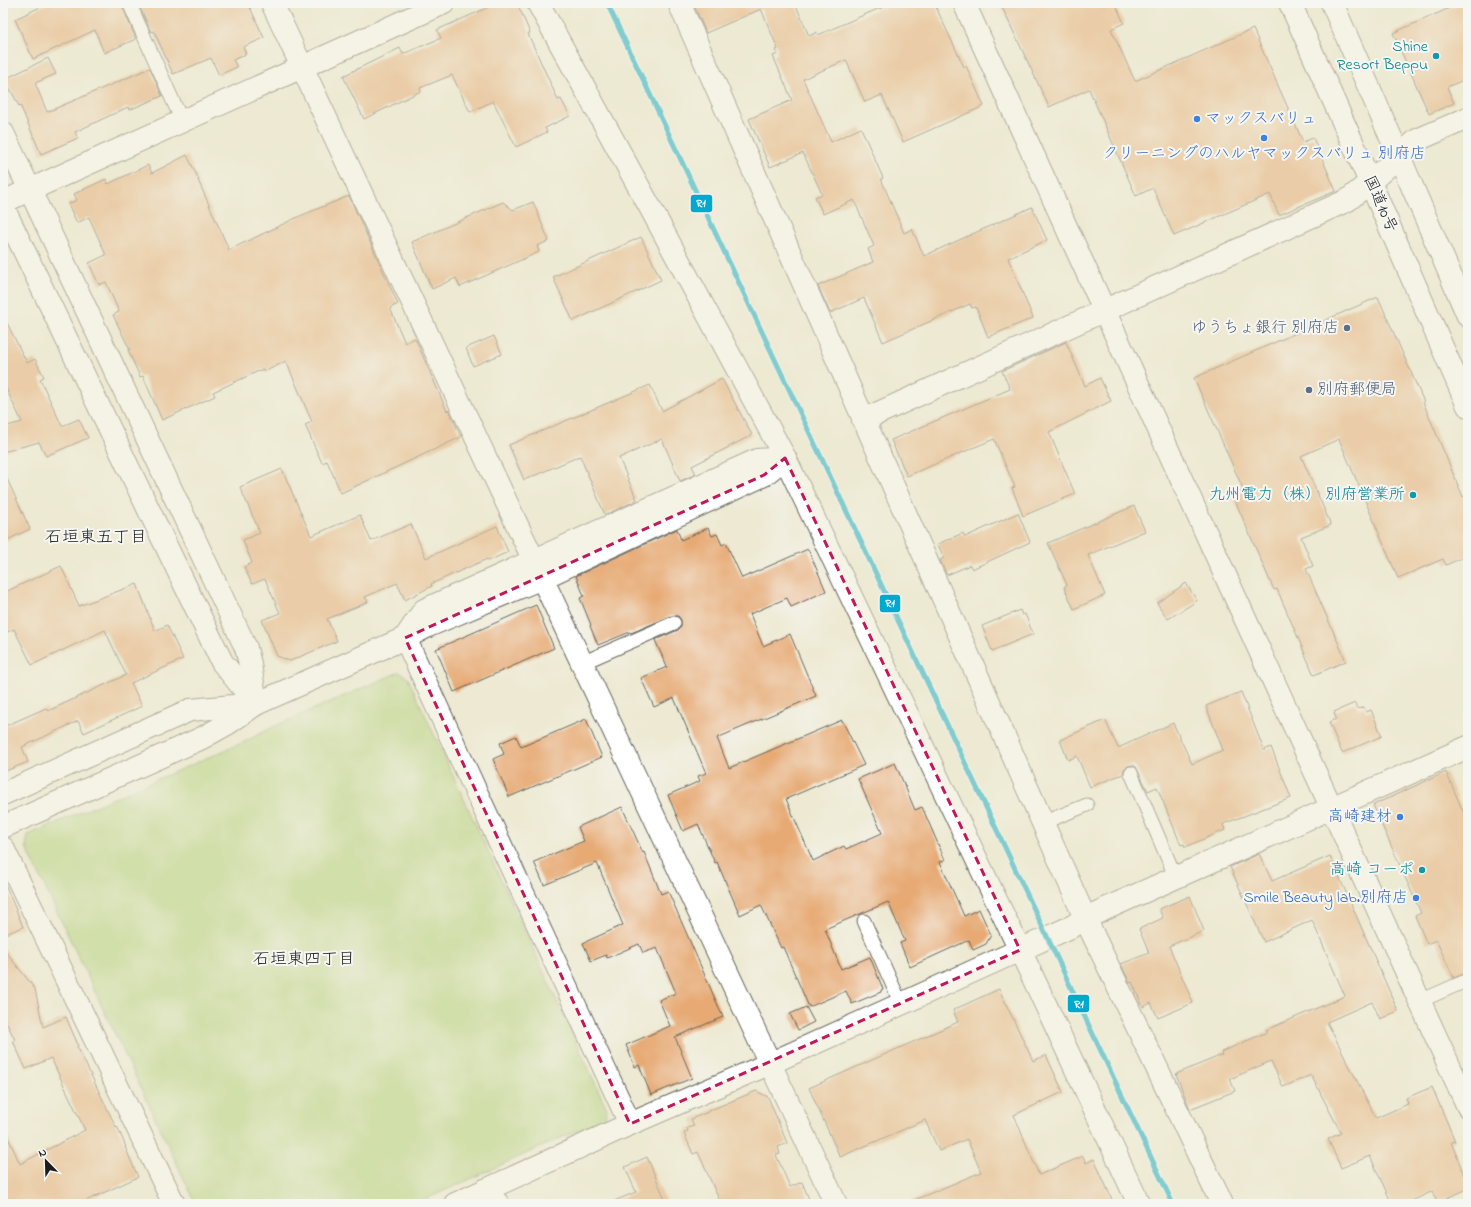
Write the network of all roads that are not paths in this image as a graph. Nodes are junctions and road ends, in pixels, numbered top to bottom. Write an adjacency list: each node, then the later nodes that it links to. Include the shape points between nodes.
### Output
1 (272, 3): 9 (main road)
2 (444, 3): 9 (main road)
3 (538, 3): 22 (main road)
4 (679, 3): 21 (main road)
5 (964, 3): 18 (main road)
6 (1290, 3): 14 (main road, 国道10号)
7 (1332, 3): 13 (main road)
8 (130, 5): 11 (lane)
9 (302, 67): 11 (main road); 23 (main road)
10 (1468, 118): 13 (main road, via 1417,140)
11 (182, 121): 15 (main road)
12 (3, 133): 15 (main road)
13 (1400, 156): 14 (main road); 19 (main road)
14 (1370, 182): 18 (main road, via 1348,200); 20 (main road, 国道10号)
15 (30, 190): 16 (main road); 27 (main road, via 246,648)
16 (3, 202)
17 (3, 207): 27 (main road, via 222,662)
18 (1105, 311): 21 (main road); 32 (main road)
19 (1468, 316)
20 (1468, 406)
21 (863, 420): 33 (main road)
22 (784, 458): 23 (main road, via 764,475); 39 (main road)
23 (538, 569): 25 (main road); 26 (main road)
24 (674, 623): 26 (lane)
25 (405, 638): 27 (main road); 45 (main road)
26 (582, 663): 43 (main road)
27 (256, 704): 30 (main road, via 190,710); 34 (main road, via 202,738)
28 (1468, 747): 32 (main road)
29 (1131, 773): 36 (lane)
30 (3, 794)
31 (1087, 805): 33 (lane)
32 (1332, 809): 36 (main road); 41 (main road)
33 (1042, 823): 37 (main road)
34 (3, 828)
35 (3, 848): 47 (main road)
36 (1176, 878): 37 (main road)
37 (1085, 918): 39 (main road); 51 (main road)
38 (864, 921): 42 (lane)
39 (1020, 950): 42 (main road); 50 (main road)
40 (1468, 980): 41 (lane)
41 (1420, 1001): 44 (main road)
42 (901, 1004): 43 (main road)
43 (770, 1063): 45 (main road); 49 (main road)
44 (1468, 1106)
45 (630, 1124): 46 (main road)
46 (490, 1199): 48 (main road)
47 (174, 1204)
48 (455, 1204)
49 (836, 1204)
50 (1139, 1204)
51 (1222, 1204)

